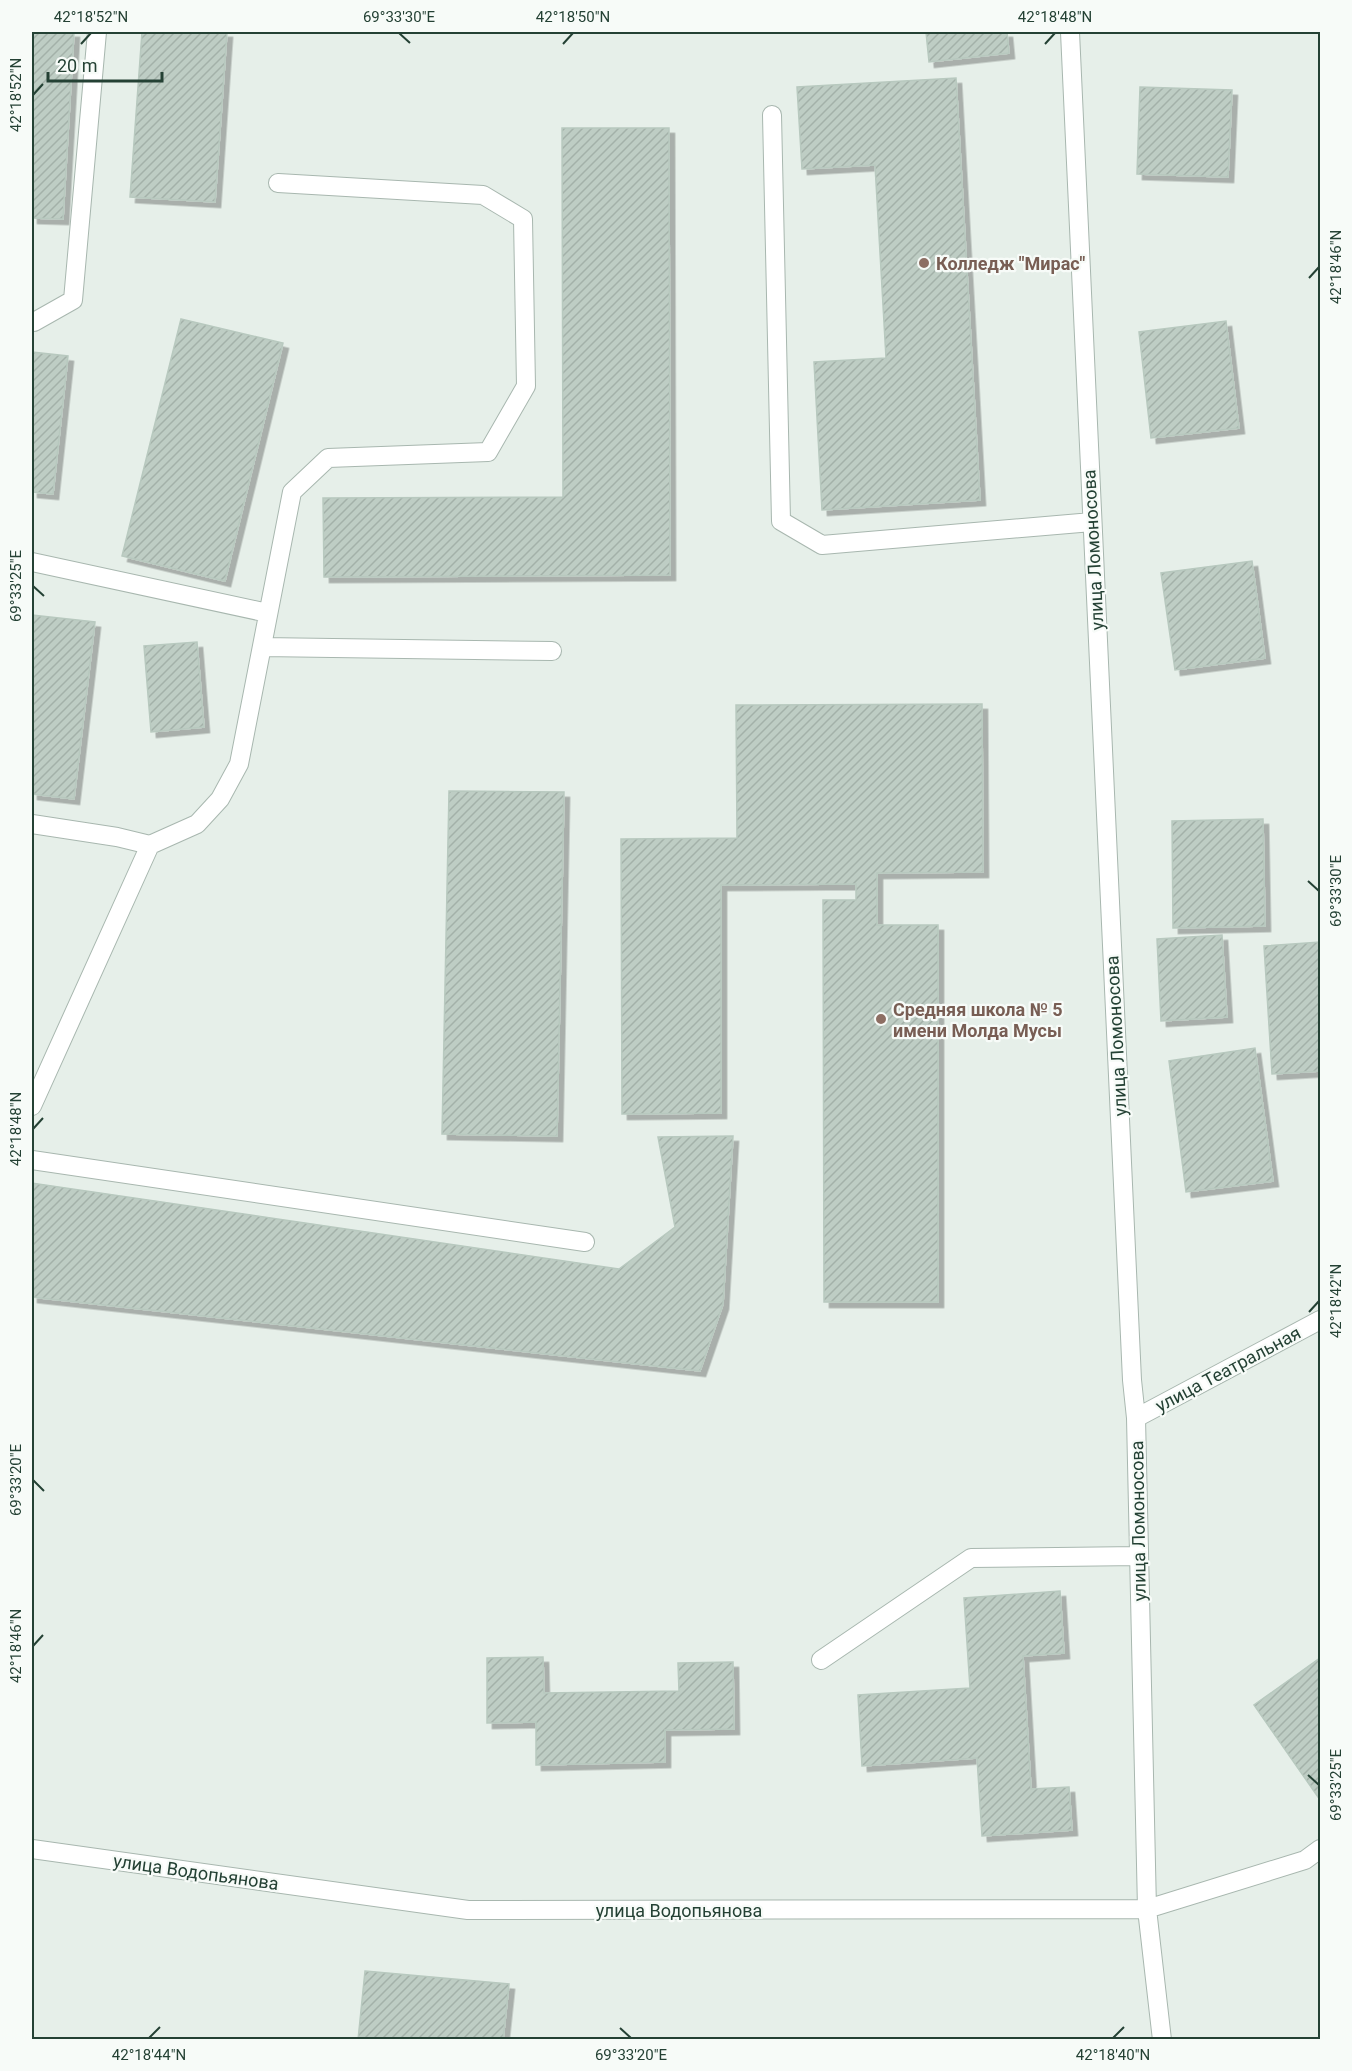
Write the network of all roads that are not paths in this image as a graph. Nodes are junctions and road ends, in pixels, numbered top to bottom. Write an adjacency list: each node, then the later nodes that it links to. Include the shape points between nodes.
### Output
1 (97, 32): 5 (street, via 73,300)
2 (1070, 32): 6 (street, улица Ломоносова)
3 (772, 115): 6 (street, via 782,521 822,545)
4 (278, 183): 8 (street, via 483,195 523,219 526,386 488,452 328,458 292,492)
5 (32, 322)
6 (1092, 522): 17 (street, улица Ломоносова)
7 (32, 562): 8 (street)
8 (268, 613): 9 (street)
9 (262, 647): 10 (street); 12 (street, via 239,764 230,782 197,824)
10 (552, 651)
11 (32, 824): 12 (street)
12 (150, 845): 13 (street)
13 (32, 1106)
14 (32, 1160): 15 (street)
15 (585, 1242)
16 (1320, 1320): 17 (street, улица Театральная)
17 (1136, 1418): 18 (street, улица Ломоносова)
18 (1139, 1556): 19 (street, via 971,1558); 22 (street, улица Ломоносова)
19 (821, 1660)
20 (1320, 1849): 22 (street, улица Водопьянова, via 1305,1860)
21 (32, 1850): 22 (street, улица Водопьянова, via 468,1910)
22 (1146, 1909): 23 (street, улица Ломоносова)
23 (1162, 2040)

